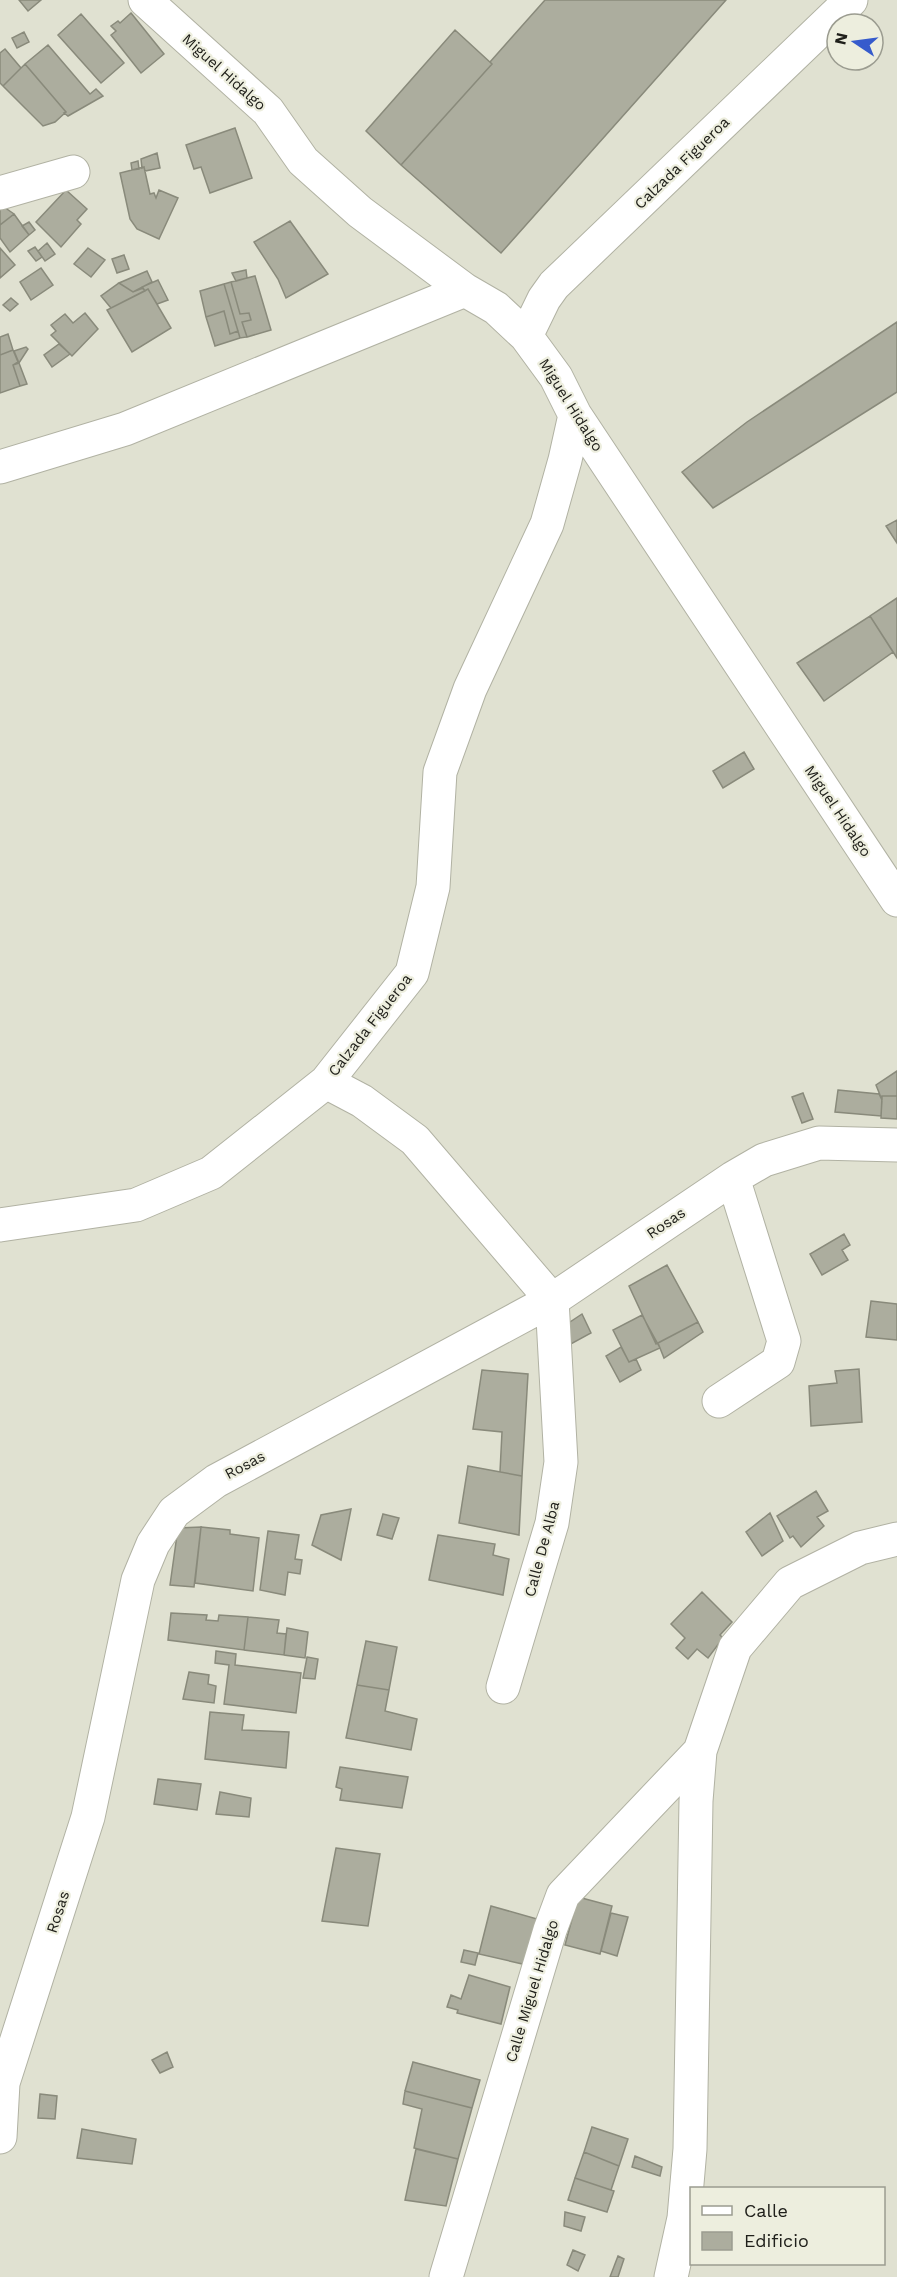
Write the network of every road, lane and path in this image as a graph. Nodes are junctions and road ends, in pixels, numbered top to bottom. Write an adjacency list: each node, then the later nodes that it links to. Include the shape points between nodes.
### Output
1 (145, 0): 5 (street, Miguel Hidalgo, via 268,111 303,161 360,212)
2 (851, 0): 6 (street, Calzada Figueroa, via 554,285)
3 (73, 172): 4 (street)
4 (0, 193)
5 (465, 290): 6 (street, Miguel Hidalgo, via 496,308); 8 (street, via 125,429)
6 (526, 336): 7 (street, Miguel Hidalgo, via 556,376)
7 (575, 415): 9 (street, Miguel Hidalgo); 10 (street, Calzada Figueroa, via 547,524 470,688 440,772 433,887 412,973)
8 (0, 467)
9 (897, 900)
10 (326, 1082): 13 (street, Calzada Figueroa, via 212,1173 136,1205); 14 (street, via 362,1101 415,1140)
11 (897, 1145): 12 (street, Rosas, via 819,1143 764,1160)
12 (733, 1179): 14 (street, Rosas); 15 (street, via 784,1341 778,1362)
13 (0, 1225)
14 (552, 1300): 17 (street, Calle De Alba, via 561,1462 552,1523); 19 (street, Rosas, via 216,1481 174,1512 153,1544 138,1580 88,1817 3,2083)
15 (719, 1401)
16 (897, 1539): 18 (street, Calle Miguel Hidalgo, via 860,1548 790,1583 735,1648)
17 (503, 1687)
18 (700, 1751): 20 (street, Calle Miguel Hidalgo, via 563,1895 549,1930); 21 (street, Calle Miguel Hidalgo, via 690,2149 684,2218)
19 (0, 2137)
20 (446, 2277)
21 (670, 2277)

